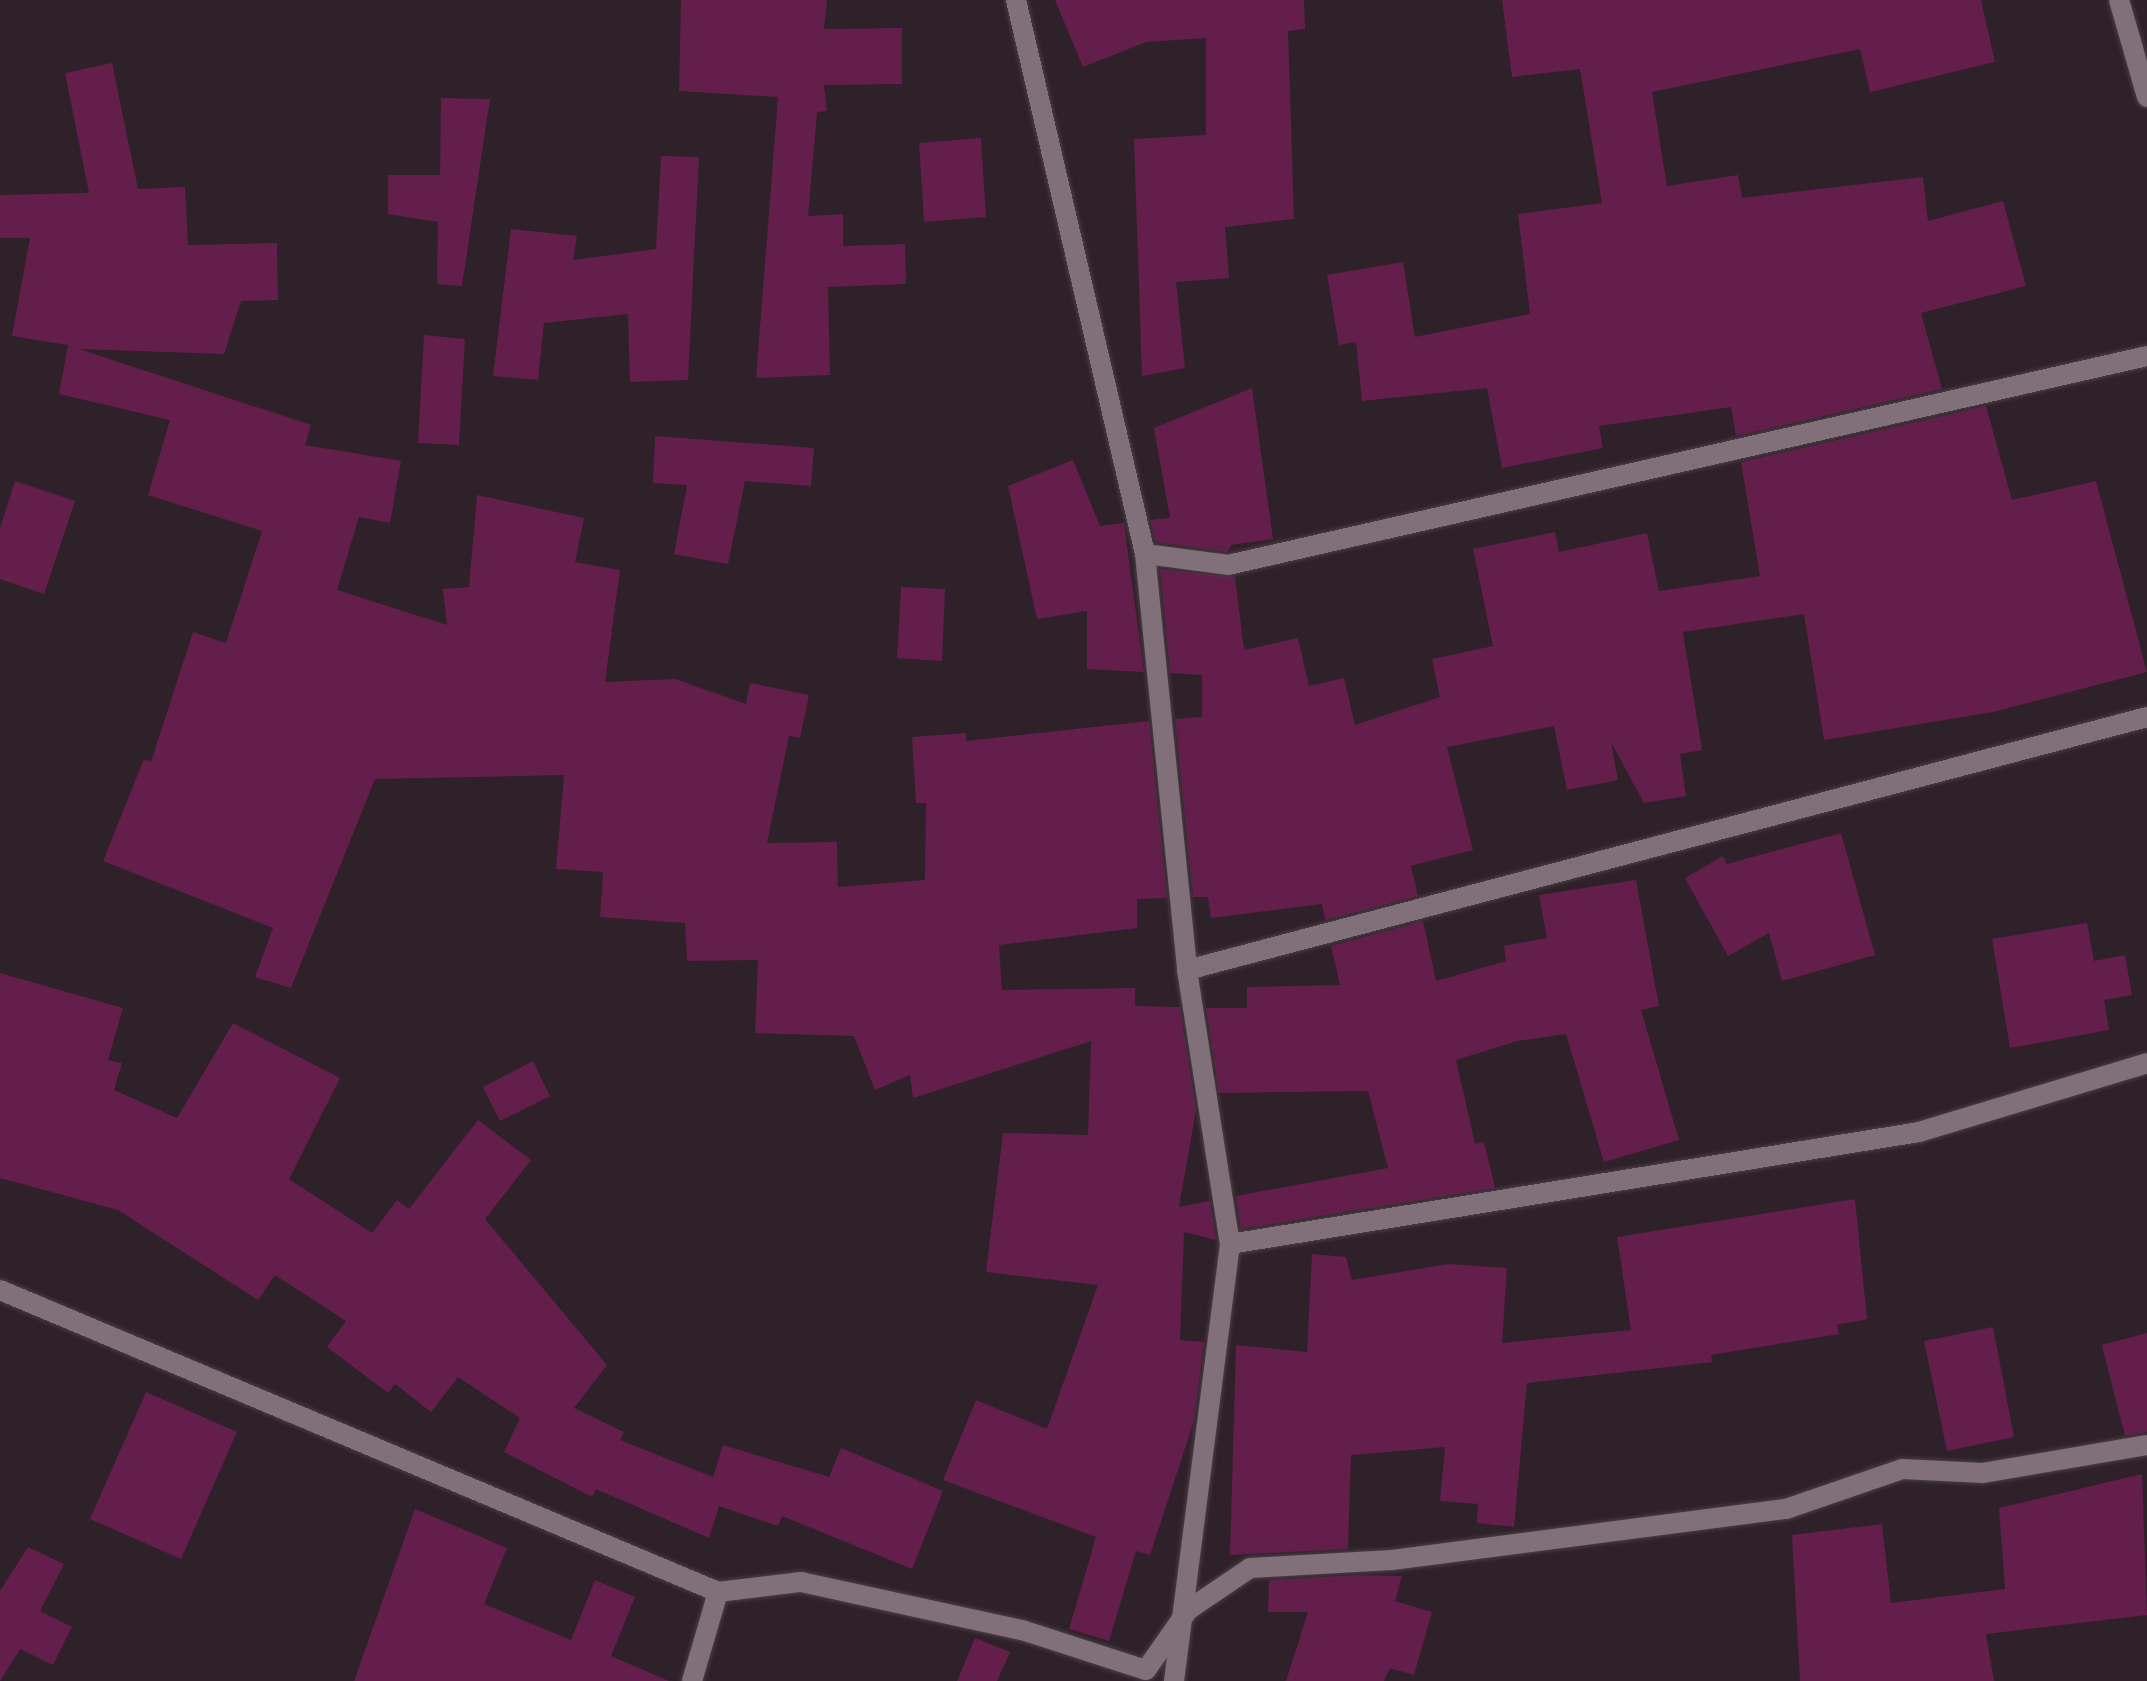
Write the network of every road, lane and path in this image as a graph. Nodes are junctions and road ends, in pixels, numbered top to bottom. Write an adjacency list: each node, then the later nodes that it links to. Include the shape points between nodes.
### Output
1 (1016, 0): 5 (street)
2 (2119, 0): 3 (street)
3 (2147, 97)
4 (2147, 356): 5 (street, via 1228,565)
5 (1145, 554): 7 (street)
6 (2147, 717): 7 (street)
7 (1187, 970): 9 (street)
8 (2147, 1063): 9 (street, via 1919,1132)
9 (1230, 1244): 13 (street)
10 (0, 1290): 12 (street)
11 (2147, 1445): 13 (street, via 1983,1473 1902,1469 1786,1509 1392,1560 1250,1568)
12 (718, 1592): 13 (street, via 801,1582 1022,1630 1146,1670); 14 (street)
13 (1188, 1610): 15 (street)
14 (692, 1681)
15 (1174, 1681)

